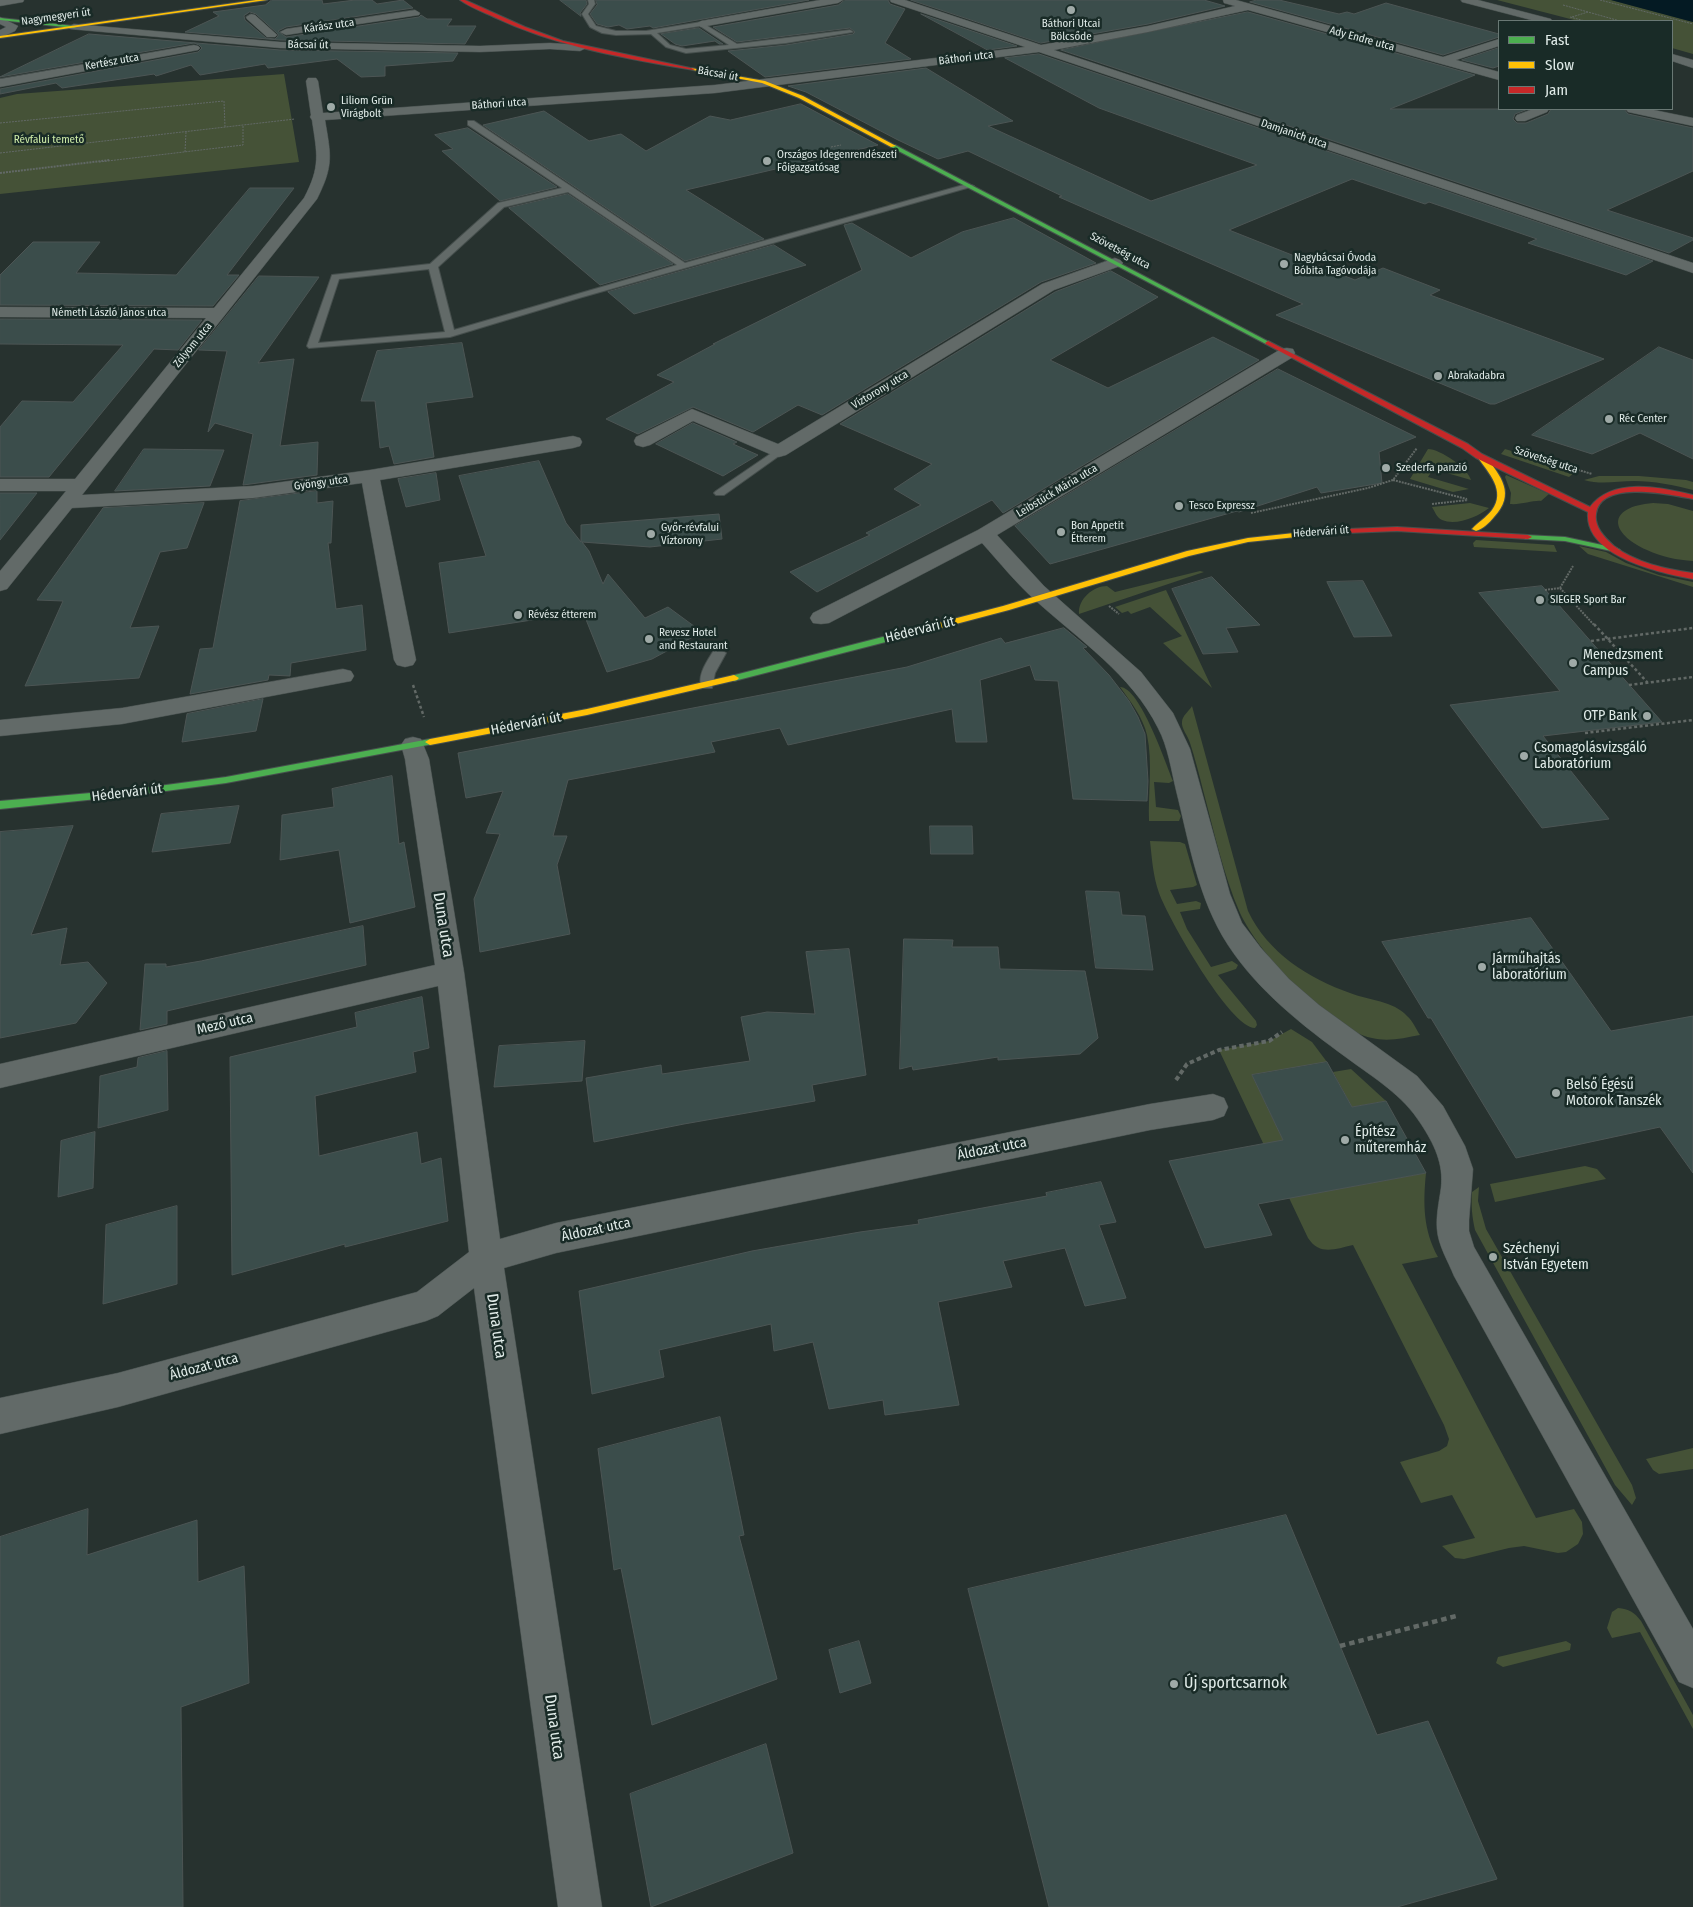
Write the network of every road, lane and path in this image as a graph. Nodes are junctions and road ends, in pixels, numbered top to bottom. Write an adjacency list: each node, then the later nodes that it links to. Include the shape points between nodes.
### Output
1 (19, 0): 10 (street)
2 (265, 0): 15 (street, Nagymegyeri út)
3 (462, 0): 23 (street)
4 (591, 0): 25 (lane, via 585,14 592,26 603,32)
5 (838, 0): 21 (street)
6 (894, 0): 38 (street, Damjanich utca)
7 (1226, 0): 12 (street, Ady Endre utca)
8 (1466, 0): 19 (street)
9 (1600, 0): 22 (path)
10 (0, 3)
11 (1562, 5): 13 (path)
12 (1246, 7): 38 (street, Báthori utca); 40 (street, Ady Endre utca)
13 (1588, 12): 17 (path); 20 (path)
14 (415, 13): 28 (street, Kárász utca)
15 (167, 14): 24 (street, Nagymegyeri út); 27 (street, via 140,26 141,30)
16 (251, 17): 28 (street)
17 (1566, 19)
18 (0, 20): 24 (street, Bácsai út); 29 (street, Bácsai út, via 12,26)
19 (1543, 20)
20 (1616, 20)
21 (701, 24): 25 (lane); 35 (lane)
22 (1693, 24)
23 (518, 26): 31 (street, via 522,34); 32 (street)
24 (74, 27): 27 (street, Bácsai út); 29 (street, Nagymegyeri út)
25 (651, 31): 35 (lane, via 668,46 686,51)
26 (850, 32): 35 (lane)
27 (152, 34): 30 (street, Bácsai út)
28 (271, 35): 34 (street, Kárász utca)
29 (0, 36)
30 (225, 41): 34 (street, Bácsai út); 46 (street, Kertész utca)
31 (517, 41): 32 (street, Bácsai út); 37 (street, Bácsai út)
32 (560, 42): 36 (street)
33 (1498, 42): 40 (street)
34 (244, 43): 37 (street, Bácsai út)
35 (736, 46)
36 (580, 48): 37 (street, Bácsai út); 42 (street, Bácsai út)
37 (464, 49)
38 (1038, 49): 45 (street, Báthori utca); 66 (street, Damjanich utca)
39 (1675, 60): 41 (street)
40 (1444, 61): 43 (street, Ady Endre utca)
41 (1693, 64)
42 (696, 70): 45 (street, Bácsai út); 47 (street, via 698,82)
43 (1498, 76)
44 (312, 81): 50 (street, Zólyom utca)
45 (763, 82): 47 (street, Báthori utca); 61 (street, Szövetség utca, via 826,109)
46 (0, 83)
47 (683, 91): 50 (street, Báthori utca)
48 (1541, 110): 51 (street)
49 (1637, 110): 52 (street)
50 (316, 117): 55 (path); 68 (street, Zólyom utca, via 324,156 321,178 310,199)
51 (1522, 118)
52 (1693, 122)
53 (0, 123): 56 (path, via 224,101)
54 (471, 123): 62 (lane)
55 (244, 125): 56 (path); 58 (path, via 243,145)
56 (225, 127): 57 (path)
57 (186, 132): 58 (path); 59 (path)
58 (185, 152): 60 (path)
59 (0, 153)
60 (0, 173)
61 (970, 186): 63 (street, Szövetség utca); 65 (lane)
62 (569, 189): 64 (lane, via 501,205); 65 (lane)
63 (1115, 263): 70 (street, Szövetség utca); 75 (street, Víztorony utca, via 1048,287)
64 (433, 266): 69 (lane); 69 (lane, via 335,277 312,346)
65 (684, 266): 69 (lane)
66 (1693, 268)
67 (0, 312): 68 (street, Németh László János utca)
68 (219, 313): 81 (street, Zólyom utca)
69 (450, 334)
70 (1287, 353): 73 (street, Szövetség utca); 94 (street, Leibstück Mária utca)
71 (573, 442): 78 (street, Gyöngy utca)
72 (643, 442): 75 (street, via 692,414)
73 (1465, 446): 76 (street, Szövetség utca); 77 (street, Szövetség utca)
74 (1418, 447): 79 (path)
75 (778, 451): 84 (lane)
76 (1479, 456): 88 (street, Szövetség utca); 92 (street, via 1496,473 1504,499 1495,515)
77 (1535, 471)
78 (370, 476): 87 (street, Gyöngy utca, via 253,492); 109 (street)
79 (1393, 480): 86 (path); 89 (path, via 1253,512)
80 (0, 485): 81 (street)
81 (80, 485): 87 (street, Zólyom utca)
82 (1596, 487): 83 (street)
83 (1622, 491): 85 (street, via 1658,490); 88 (street, via 1597,502)
84 (720, 493)
85 (1692, 496)
86 (1469, 499)
87 (67, 502): 98 (street, Zólyom utca)
88 (1591, 514): 90 (street); 95 (street, via 1593,527)
89 (1250, 516)
90 (1577, 519)
91 (1527, 526): 92 (street, Hédervári út)
92 (1476, 529): 93 (street, Hédervári út)
93 (1456, 531): 95 (street, Hédervári út, via 1565,539); 101 (street, Hédervári út, via 1343,530 1248,540 1187,554)
94 (985, 534): 101 (street); 104 (street, Leibstück Mária utca)
95 (1616, 550): 97 (street, via 1657,569)
96 (1576, 561): 99 (path)
97 (1693, 576)
98 (0, 585)
99 (1560, 588): 100 (path); 106 (path)
100 (1545, 590)
101 (1044, 598): 113 (street, Hédervári út); 129 (street, via 1138,682 1159,707 1180,753 1217,897 1228,923 1248,952 1281,991 1408,1086 1438,1124 1457,1168 1459,1180 1453,1231 1466,1266)
102 (1109, 606): 103 (path)
103 (1118, 614)
104 (822, 618)
105 (1693, 628): 106 (path)
106 (1606, 639): 107 (path); 112 (path)
107 (1591, 641)
108 (719, 653): 113 (lane, via 708,673)
109 (405, 660): 117 (path)
110 (343, 676): 116 (street, via 122,716)
111 (1693, 677): 112 (path)
112 (1646, 682): 114 (path)
113 (707, 685): 117 (street, Hédervári út, via 587,712)
114 (1629, 685)
115 (1693, 720): 118 (path)
116 (0, 728)
117 (419, 733): 119 (street, Hédervári út, via 226,780); 120 (street, Duna utca, via 417,759)
118 (1585, 733)
119 (0, 806)
120 (450, 972): 123 (street, Mező utca); 125 (street, Duna utca)
121 (1284, 1031): 122 (path, via 1269,1041)
122 (1218, 1050)
123 (0, 1076)
124 (1213, 1107): 125 (street, Áldozat utca, via 1150,1117 556,1238)
125 (486, 1258): 126 (street, Áldozat utca, via 426,1305 118,1390); 130 (street, Duna utca)
126 (0, 1416)
127 (1456, 1616): 128 (path)
128 (1340, 1646)
129 (1693, 1668)
130 (580, 1907)

